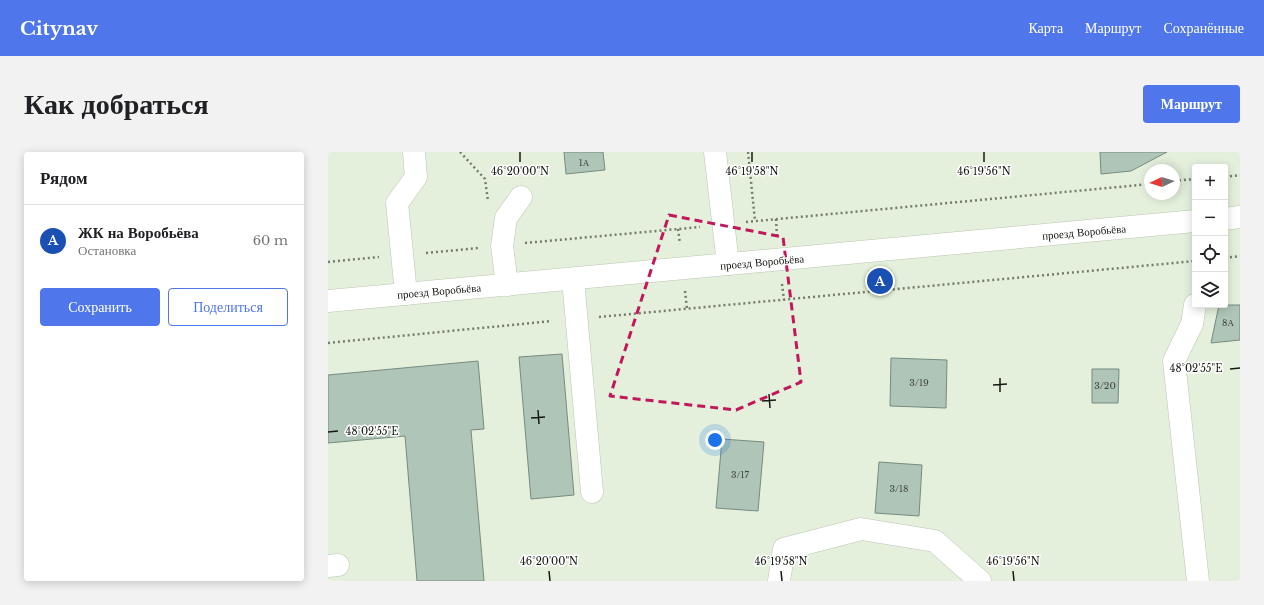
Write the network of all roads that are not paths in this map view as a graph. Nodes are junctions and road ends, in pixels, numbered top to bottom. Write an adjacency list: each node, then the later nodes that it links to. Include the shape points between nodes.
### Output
1 (414, 152): 10 (main road, via 416,177 397,202)
2 (715, 152): 7 (main road)
3 (521, 197): 9 (main road, via 506,218 502,246)
4 (1240, 217): 5 (main road)
5 (1228, 218)
6 (1192, 221): 7 (main road, проезд Воробьёва)
7 (728, 264): 8 (main road, проезд Воробьёва)
8 (573, 279): 9 (main road, проезд Воробьёва); 13 (main road)
9 (506, 285): 10 (main road, проезд Воробьёва)
10 (406, 294): 11 (main road, проезд Воробьёва)
11 (328, 301)
12 (1195, 308): 16 (main road, via 1192,324 1174,361)
13 (592, 492)
14 (779, 581): 15 (main road, via 784,549 861,529 935,541)
15 (980, 581)
16 (1198, 581)

